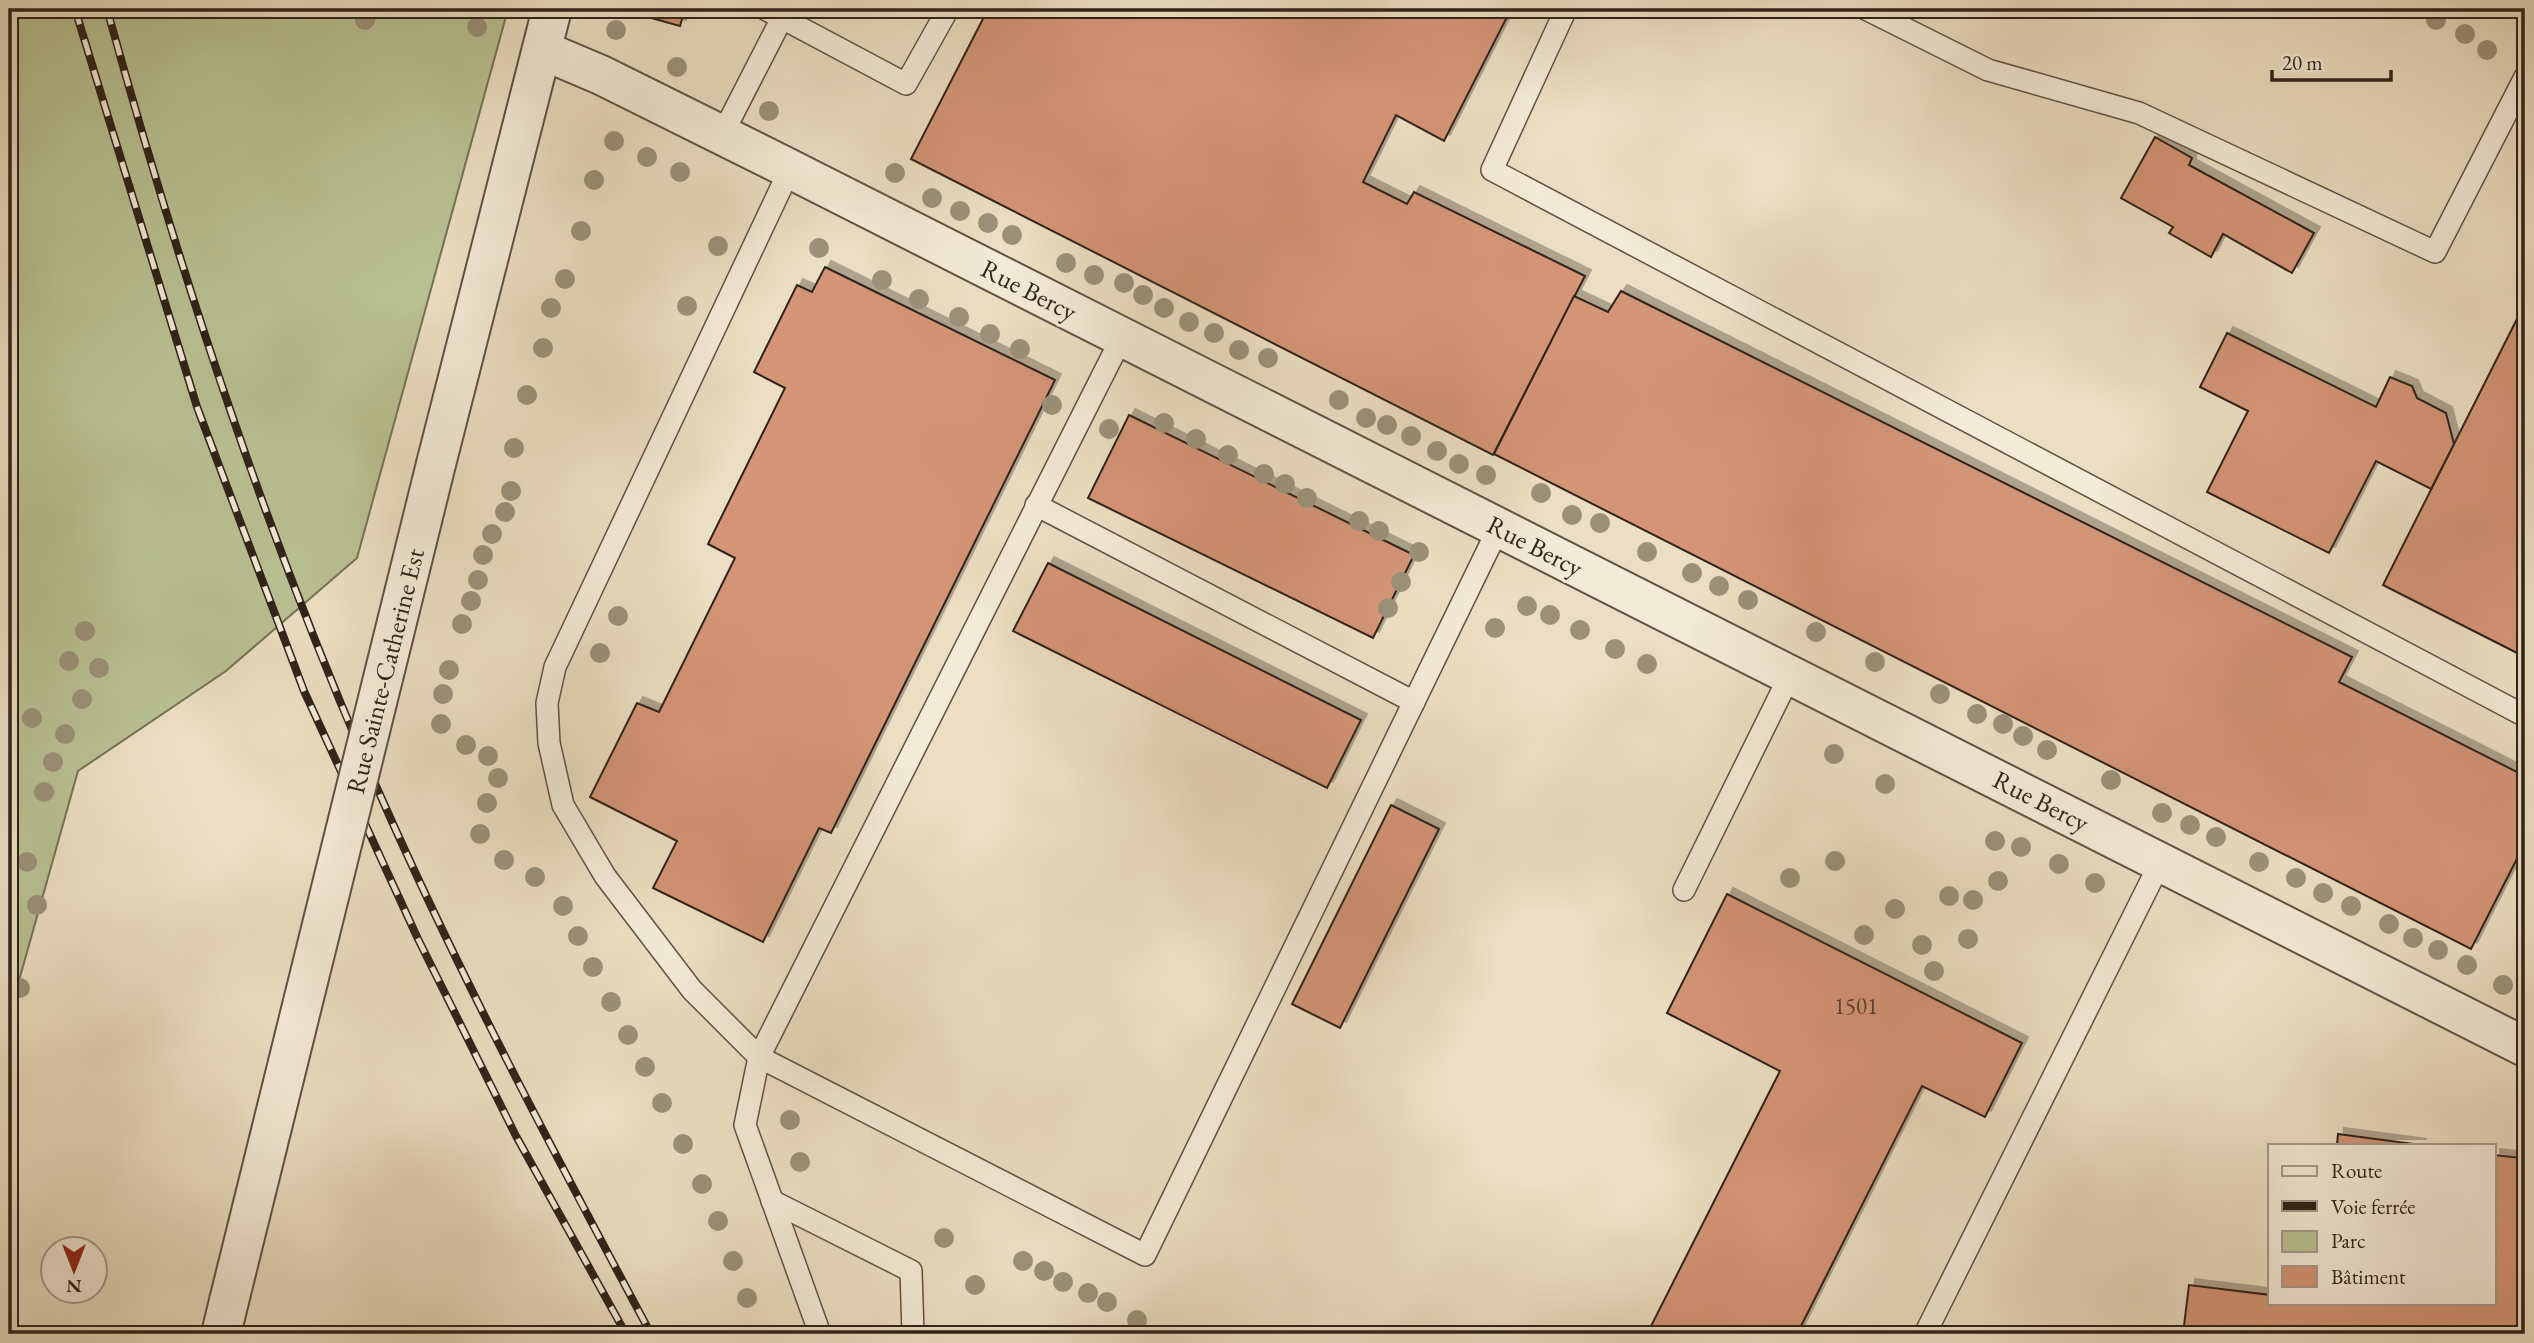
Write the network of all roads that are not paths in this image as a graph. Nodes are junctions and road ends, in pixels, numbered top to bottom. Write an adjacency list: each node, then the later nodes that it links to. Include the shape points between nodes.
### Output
1 (552, 9): 6 (street, Rue Sainte-Catherine Est)
2 (948, 9): 5 (lane, via 906,83)
3 (1566, 9): 15 (lane, via 1492,170)
4 (1866, 9): 7 (lane, via 1988,70 2139,113 2435,252)
5 (774, 13): 8 (lane)
6 (542, 50): 8 (street, Rue Bercy); 21 (street, Rue Sainte-Catherine Est, bridge)
7 (2525, 77)
8 (722, 135): 9 (street, Rue Bercy)
9 (790, 169): 10 (street, Rue Bercy); 19 (lane, via 555,667 547,703 549,743 563,805 605,876 692,990)
10 (1122, 337): 11 (lane); 12 (street, Rue Bercy)
11 (1036, 505): 14 (lane); 19 (lane)
12 (1499, 527): 13 (street, Rue Bercy); 14 (lane)
13 (1790, 675): 16 (street, Rue Bercy); 17 (lane)
14 (1414, 702): 19 (lane, via 1145,1255)
15 (2525, 716)
16 (2161, 861): 18 (street, Rue Bercy); 24 (lane)
17 (1684, 890)
18 (2525, 1047)
19 (759, 1058): 20 (lane, via 745,1125)
20 (772, 1201): 22 (lane); 23 (lane, via 911,1271)
21 (225, 1318)
22 (820, 1334)
23 (913, 1334)
24 (1925, 1334)

